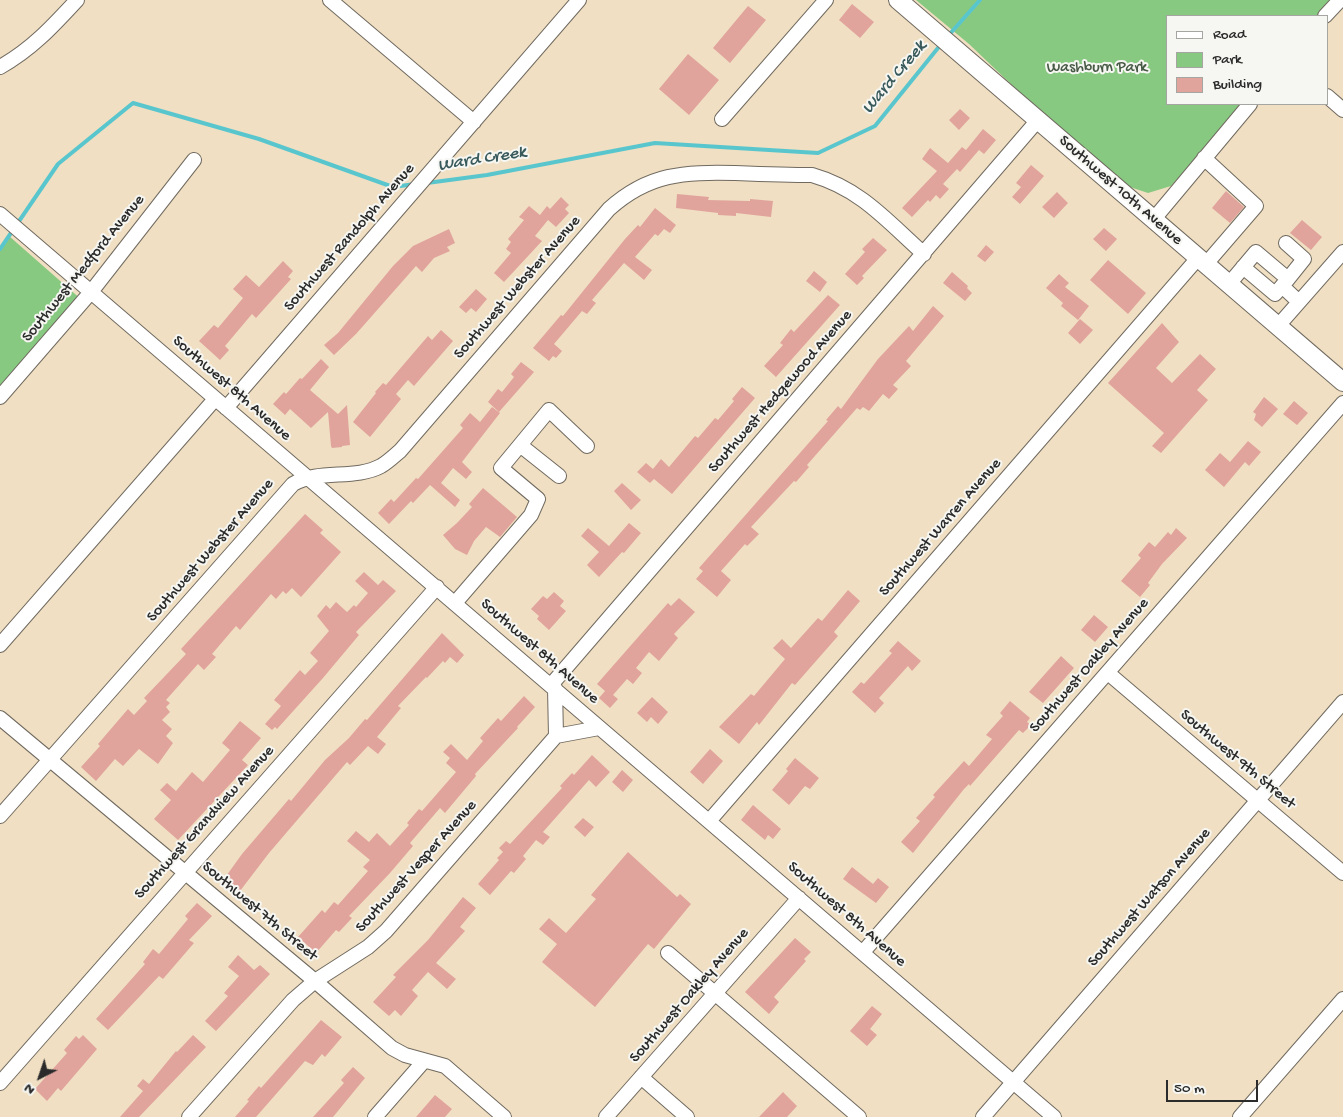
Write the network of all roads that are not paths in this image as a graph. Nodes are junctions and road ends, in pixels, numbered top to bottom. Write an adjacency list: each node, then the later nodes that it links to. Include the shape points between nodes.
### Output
1 (77, 0): 8 (street, via 48,32)
2 (330, 0): 14 (street)
3 (579, 0): 14 (street, Southwest Randolph Avenue)
4 (826, 0): 12 (street)
5 (898, 0): 13 (main road, Southwest 10th Avenue)
6 (1340, 0): 7 (street)
7 (1326, 15)
8 (0, 67)
9 (1328, 97): 11 (street)
10 (1249, 105): 15 (street)
11 (1343, 110)
12 (722, 119)
13 (1038, 120): 18 (main road, Southwest 10th Avenue); 21 (street, Southwest Hedgewood Avenue)
14 (474, 122): 31 (street, Southwest Randolph Avenue, via 399,210)
15 (1204, 158): 18 (street); 22 (street, Southwest Warren Avenue, via 1256,206)
16 (194, 160): 26 (street, Southwest Medford Avenue)
17 (0, 214): 26 (street, Southwest 8th Avenue)
18 (1154, 220): 22 (main road, Southwest 10th Avenue)
19 (1286, 243): 24 (street, via 1304,258)
20 (1343, 252): 27 (street)
21 (924, 254): 36 (street, Southwest Webster Avenue, via 857,194 827,179 812,175 689,172 668,176 624,196 609,209 389,461 374,469); 41 (street, Southwest Hedgewood Avenue)
22 (1202, 261): 25 (main road, Southwest 10th Avenue); 49 (street, Southwest Warren Avenue)
23 (1243, 267): 24 (street, via 1275,294); 24 (street, via 1256,252); 25 (street)
24 (1285, 282): 27 (street)
25 (1229, 284): 28 (main road, Southwest 10th Avenue)
26 (91, 292): 30 (street, Southwest Medford Avenue); 31 (street, Southwest 8th Avenue)
27 (1299, 302): 28 (street)
28 (1278, 326): 29 (main road, Southwest 10th Avenue)
29 (1343, 382)
30 (0, 397)
31 (220, 403): 36 (street, Southwest 8th Avenue); 39 (street, Southwest Randolph Avenue)
32 (1343, 403): 40 (street, Southwest Oakley Avenue)
33 (520, 445): 34 (street, via 549,410); 35 (street); 38 (street, via 501,468 538,499 531,515)
34 (587, 446)
35 (559, 476)
36 (309, 478): 37 (street, Southwest 8th Avenue); 46 (street, Southwest Webster Avenue, via 293,484)
37 (437, 587): 38 (street, Southwest 8th Avenue); 51 (street, Southwest Grandview Avenue)
38 (455, 603): 41 (street, Southwest 8th Avenue)
39 (0, 645)
40 (1108, 673): 47 (street, Southwest 9th Street); 53 (street, Southwest Oakley Avenue)
41 (553, 687): 44 (street, Southwest 8th Avenue); 45 (street)
42 (1343, 702): 47 (street, Southwest Watson Avenue)
43 (0, 718): 46 (street, Southwest 7th Street)
44 (600, 728): 45 (street); 49 (street, Southwest 8th Avenue)
45 (556, 736): 55 (street, Southwest Vesper Avenue, via 386,931 368,947)
46 (50, 760): 48 (street, Southwest Webster Avenue); 51 (street, Southwest 7th Street)
47 (1258, 800): 50 (street, Southwest 9th Street); 60 (street, Southwest Watson Avenue)
48 (0, 816)
49 (710, 820): 52 (street, Southwest 8th Avenue)
50 (1343, 873)
51 (185, 874): 55 (street, Southwest 7th Street); 61 (street, Southwest Grandview Avenue)
52 (799, 898): 53 (street, Southwest 8th Avenue); 56 (street, Southwest Oakley Avenue)
53 (863, 952): 60 (street, Southwest 8th Avenue)
54 (668, 953): 56 (street)
55 (315, 981): 58 (street, Southwest 7th Street, via 392,1048); 62 (street, Southwest Vesper Avenue, via 293,1000)
56 (715, 993): 59 (street, Southwest Oakley Avenue); 67 (street)
57 (1343, 999): 70 (street)
58 (424, 1061): 63 (street); 64 (street, Southwest 7th Street, via 445,1066)
59 (641, 1078): 65 (street, Southwest Oakley Avenue); 66 (street)
60 (1014, 1082): 68 (street, Southwest Watson Avenue); 69 (street, Southwest 8th Avenue)
61 (0, 1083)
62 (189, 1117)
63 (375, 1117)
64 (504, 1117)
65 (606, 1117)
66 (687, 1117)
67 (859, 1117)
68 (983, 1117)
69 (1054, 1117)
70 (1240, 1117)

